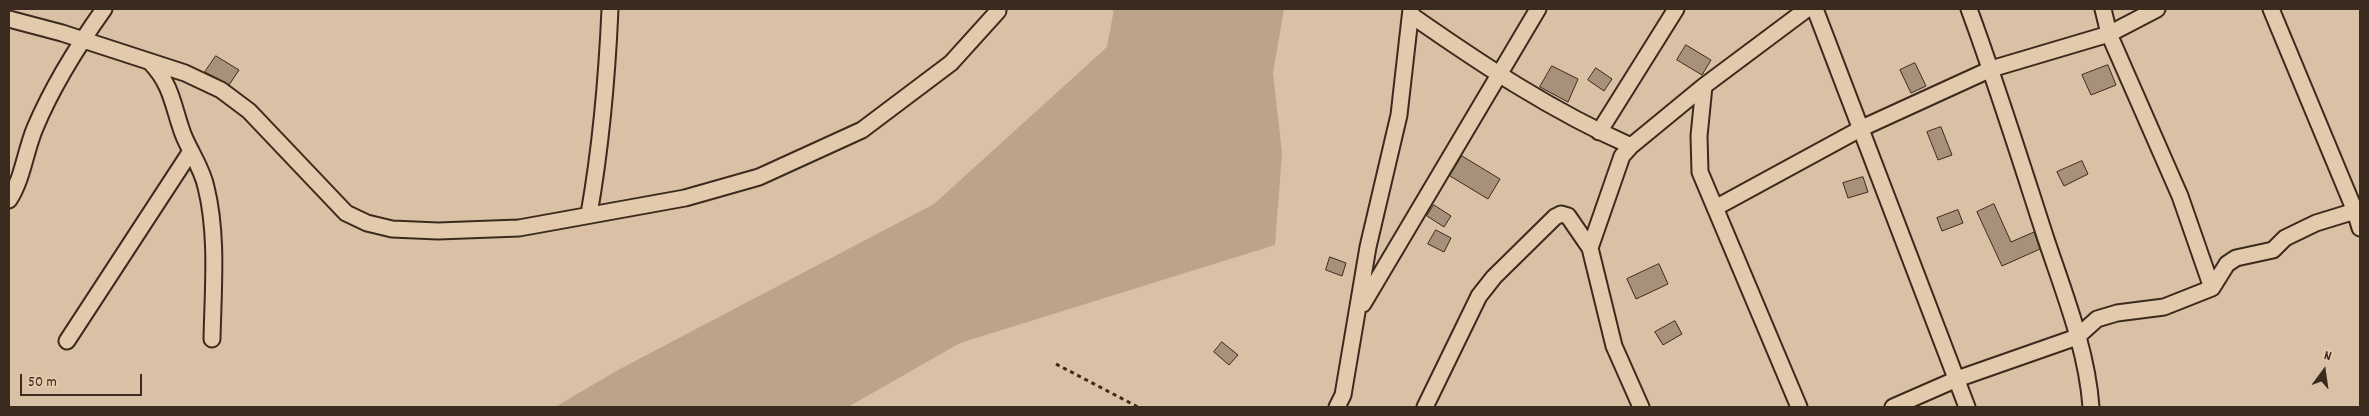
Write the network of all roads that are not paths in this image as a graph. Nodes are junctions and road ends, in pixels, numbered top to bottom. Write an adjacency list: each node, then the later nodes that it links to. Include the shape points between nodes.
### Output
1 (104, 9): 15 (street)
2 (610, 9): 27 (street, via 599,158)
3 (1538, 9): 18 (street)
4 (1676, 9): 21 (street)
5 (1807, 9): 19 (street)
6 (1816, 9): 20 (street)
7 (1969, 9): 17 (street)
8 (2103, 9): 14 (street)
9 (2157, 9): 14 (street)
10 (2271, 9): 26 (street)
11 (998, 11): 27 (street, via 951,63 862,130 759,177 685,198)
12 (1411, 12): 18 (street); 31 (street, via 1399,115 1368,247)
13 (9, 19): 15 (street)
14 (2109, 34): 17 (street); 30 (street, via 2180,196)
15 (82, 40): 16 (street); 24 (street, via 51,91)
16 (150, 62): 23 (street, via 170,90); 27 (street, via 185,73 221,90 249,111 346,213 367,223 438,231 510,228)
17 (1991, 68): 20 (street); 32 (street)
18 (1498, 75): 21 (street); 31 (street)
19 (1704, 86): 22 (street); 25 (street, via 1699,136 1700,172)
20 (1862, 128): 25 (street); 35 (street)
21 (1599, 132): 22 (street)
22 (1631, 146): 29 (street, via 1622,156)
23 (191, 151): 33 (street, via 206,186 211,220 214,264); 34 (street)
24 (9, 200)
25 (1715, 208): 39 (street)
26 (2355, 211): 28 (street); 30 (street, via 2316,222 2285,238 2273,250 2236,258 2227,264)
27 (589, 214)
28 (2360, 228)
29 (1590, 248): 37 (street, via 1568,216 1560,214 1494,276 1479,296); 38 (street, via 1614,346)
30 (2212, 288): 32 (street, via 2164,307 2097,319)
31 (1358, 312): 36 (street)
32 (2077, 337): 35 (street); 42 (street)
33 (212, 339)
34 (67, 341)
35 (1956, 379): 40 (street); 41 (street)
36 (1337, 407)
37 (1425, 407)
38 (1641, 407)
39 (1799, 407)
40 (1893, 407)
41 (1967, 407)
42 (2091, 407)

